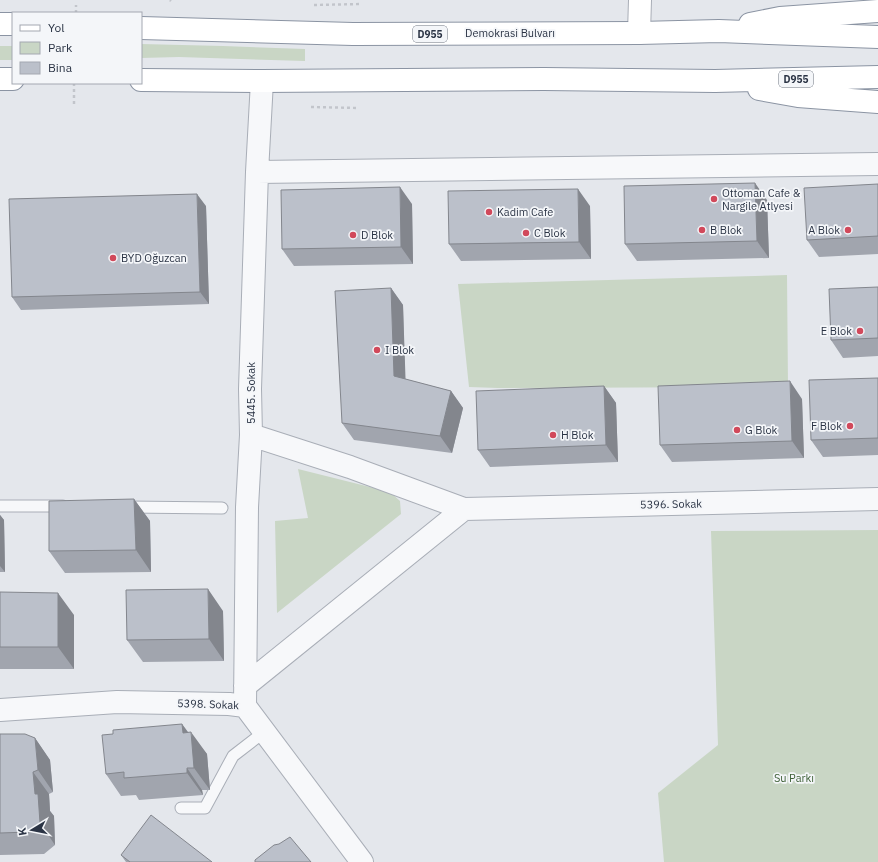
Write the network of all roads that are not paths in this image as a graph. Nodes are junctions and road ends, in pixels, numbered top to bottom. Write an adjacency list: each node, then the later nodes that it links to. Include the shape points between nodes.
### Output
1 (640, 0): 9 (main road)
2 (878, 11): 8 (main road, via 780,18)
3 (0, 15): 4 (main road)
4 (12, 21)
5 (0, 24): 6 (main road)
6 (12, 24)
7 (142, 28): 9 (main road, Demokrasi Bulvarı / D955, via 352,34)
8 (719, 31): 9 (main road, Demokrasi Bulvarı / D955); 10 (main road, Demokrasi Bulvarı / D955)
9 (639, 33)
10 (878, 38)
11 (878, 77): 16 (main road, D955)
12 (0, 79): 13 (main road)
13 (12, 79)
14 (142, 80): 15 (main road, D955)
15 (262, 81): 16 (main road, D955); 19 (street, 5445. Sokak)
16 (715, 81): 17 (main road, via 798,96)
17 (878, 102)
18 (878, 164): 19 (street)
19 (257, 172): 20 (street, 5445. Sokak, via 250,389)
20 (251, 435): 26 (street, via 350,467); 27 (street, 5445. Sokak, via 247,507)
21 (878, 499): 26 (street, 5396. Sokak)
22 (0, 506): 23 (lane)
23 (73, 506)
24 (120, 507): 25 (lane)
25 (222, 508)
26 (464, 509): 27 (street)
27 (245, 696): 28 (street, 5398. Sokak, via 229,704 117,702); 29 (street, 5398. Sokak)
28 (0, 710)
29 (264, 732): 30 (lane, via 233,756 205,808); 31 (street, 5398. Sokak)
30 (181, 808)
31 (362, 862)

